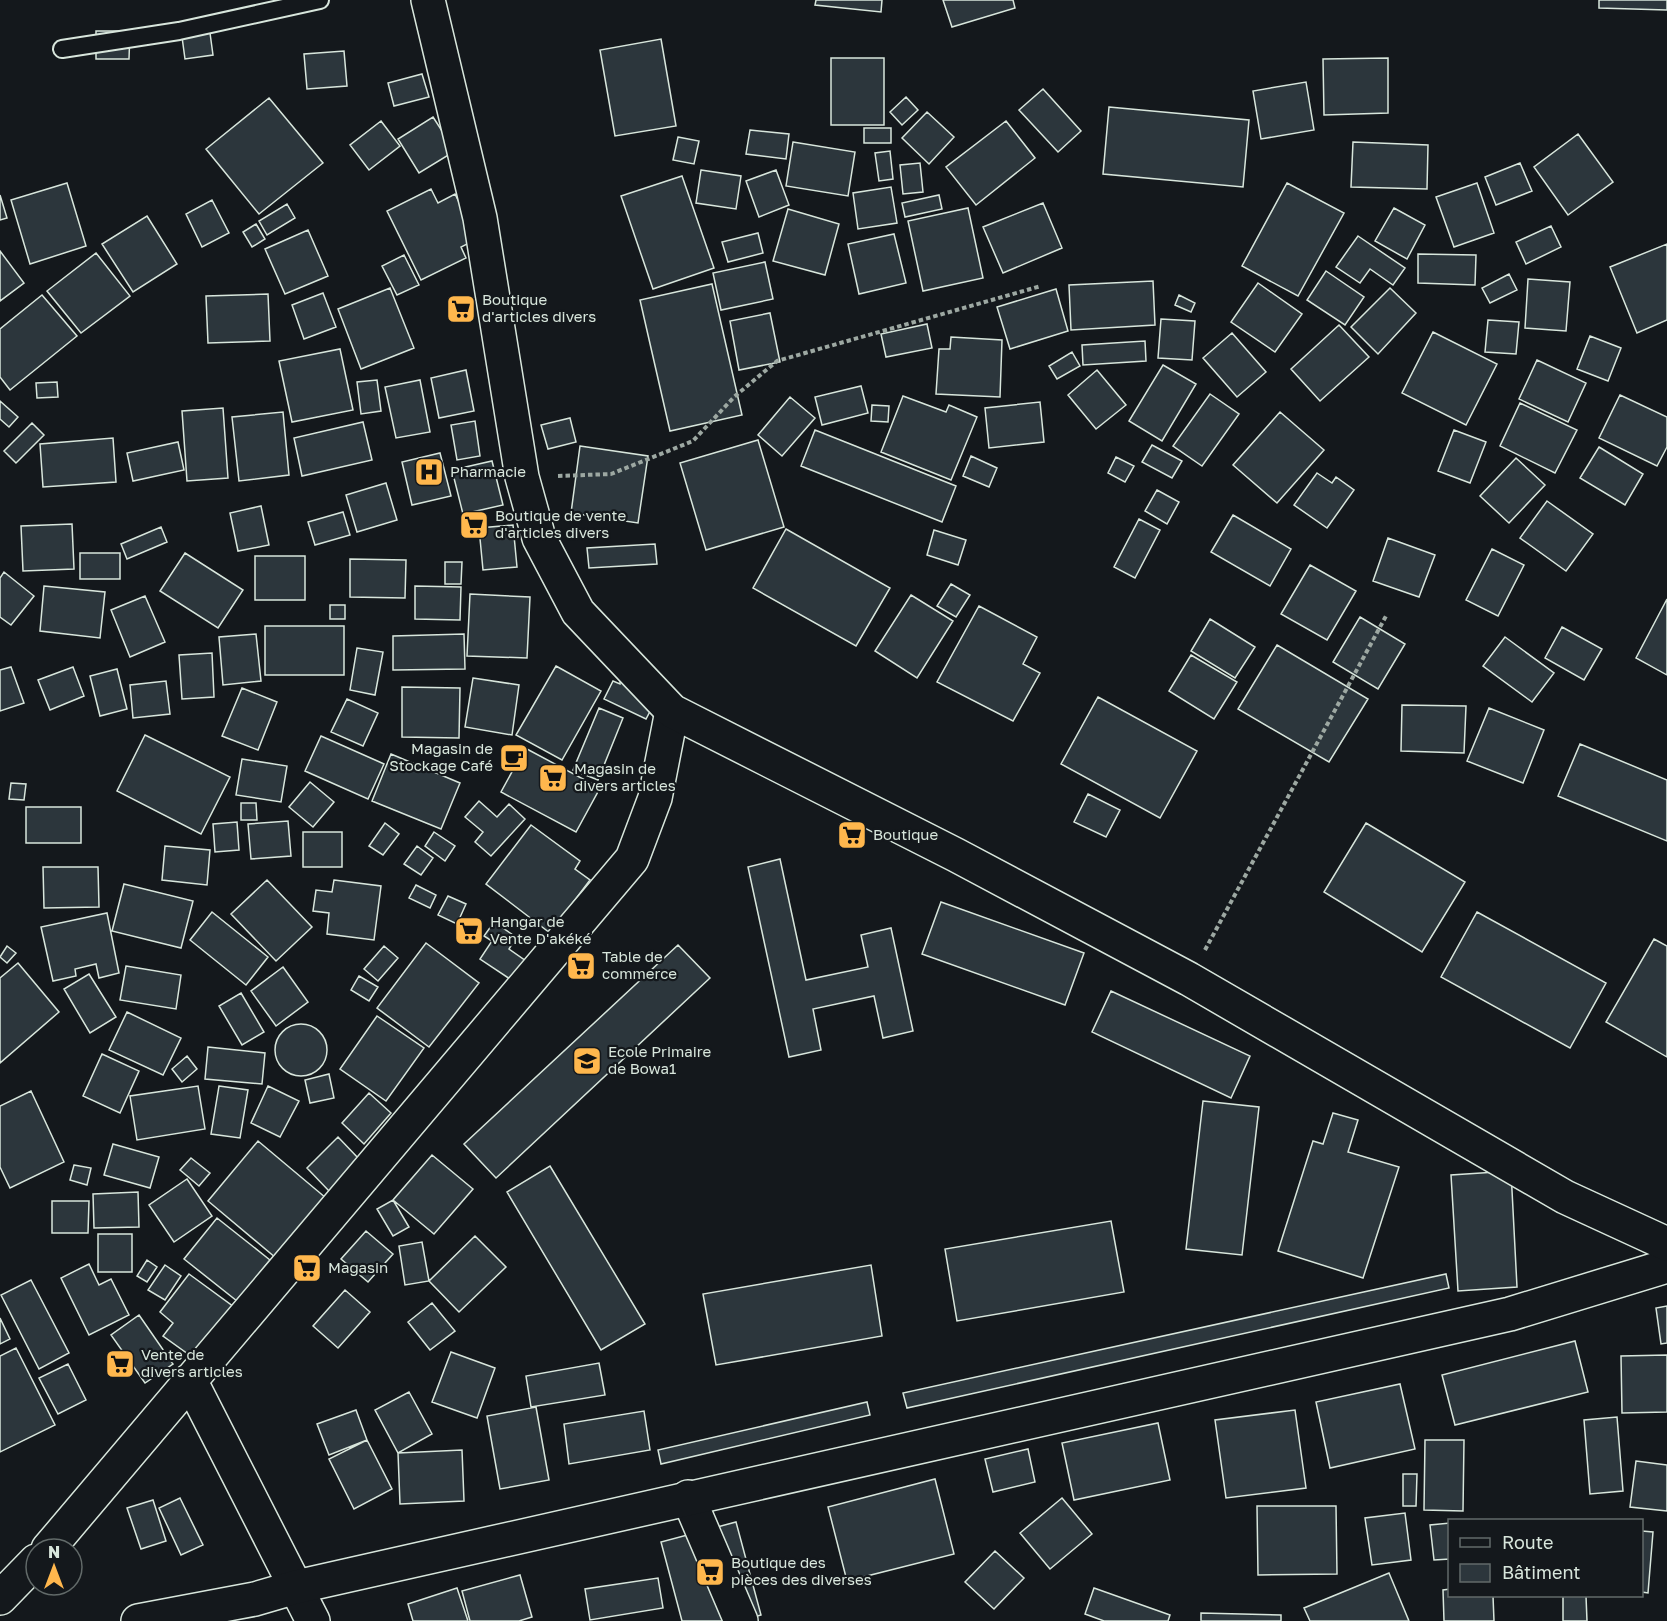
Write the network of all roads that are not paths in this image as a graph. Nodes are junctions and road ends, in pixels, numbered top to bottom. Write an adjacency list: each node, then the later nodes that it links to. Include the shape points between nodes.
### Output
1 (320, 0): 3 (lane, via 179,31)
2 (428, 0): 4 (main road, via 480,218 522,477 539,538 578,612)
3 (62, 49)
4 (672, 711): 5 (main road, via 1189,979 1565,1197); 7 (main road, via 656,798 632,859)
5 (1667, 1244)
6 (1667, 1266): 8 (main road, via 1510,1314)
7 (190, 1380): 9 (main road); 11 (main road)
8 (688, 1497): 11 (main road); 15 (main road)
9 (58, 1537)
10 (24, 1573): 12 (main road)
11 (296, 1587): 13 (main road, via 255,1599); 14 (main road)
12 (0, 1598)
13 (138, 1621)
14 (313, 1621)
15 (741, 1621)

